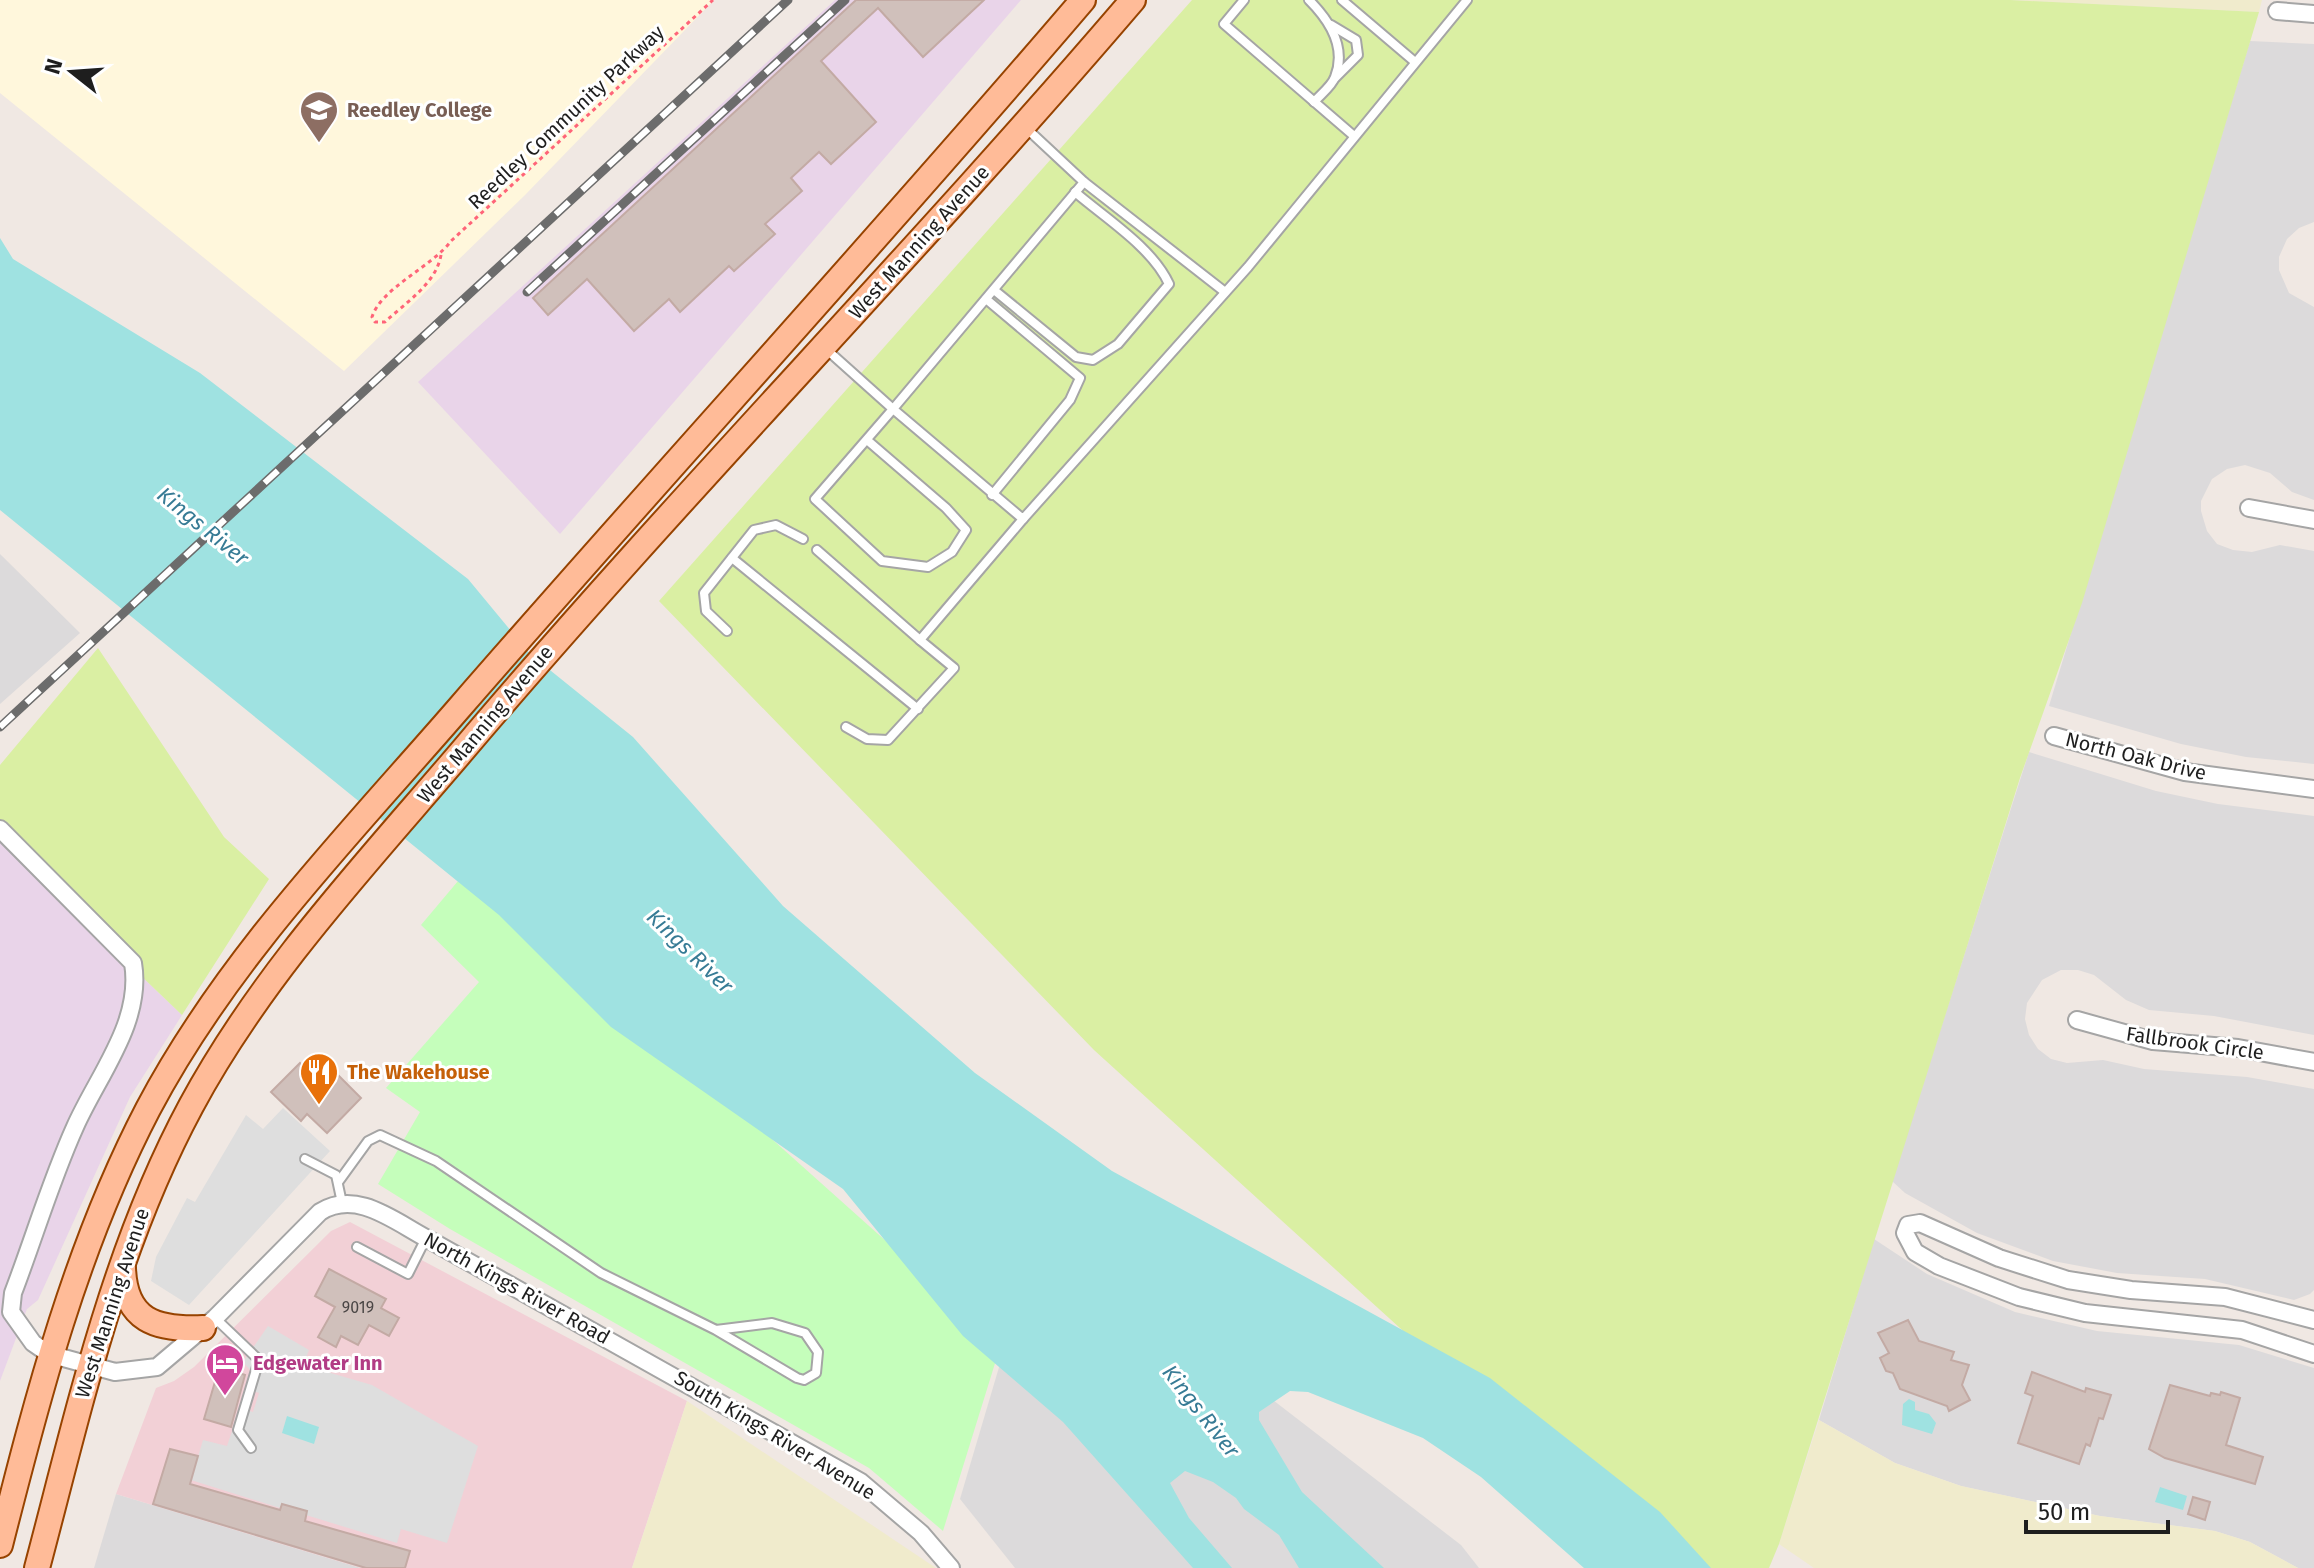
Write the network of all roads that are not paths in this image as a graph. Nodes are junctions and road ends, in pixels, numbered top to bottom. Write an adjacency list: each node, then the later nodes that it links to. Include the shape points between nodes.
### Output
1 (1083, 0): 50 (main road, West Manning Avenue, via 308,883 200,1022 149,1108 96,1222)
2 (1133, 0): 13 (main road, West Manning Avenue)
3 (1244, 0): 12 (lane, via 1224,24)
4 (1309, 0): 9 (lane)
5 (1342, 0): 10 (lane)
6 (1467, 0): 10 (lane)
7 (2277, 11): 8 (street)
8 (2314, 14)
9 (1330, 25): 11 (lane, via 1338,51); 11 (lane, via 1356,40 1358,55)
10 (1415, 62): 14 (lane)
11 (1335, 78): 12 (lane)
12 (1314, 102): 14 (lane)
13 (1024, 127): 15 (lane); 20 (main road, West Manning Avenue)
14 (1354, 136): 18 (lane)
15 (1084, 182): 16 (lane); 18 (lane)
16 (1075, 192): 17 (lane); 17 (lane, via 1145,253 1169,284 1118,344 1093,360 1076,357)
17 (994, 290): 19 (lane)
18 (1225, 292): 25 (lane)
19 (986, 299): 21 (lane); 23 (lane, via 1080,378 1070,400)
20 (824, 346): 21 (lane); 44 (main road, West Manning Avenue, via 588,603 288,957 230,1039 169,1149)
21 (893, 409): 22 (lane); 23 (lane)
22 (867, 440): 22 (lane, via 966,530 952,552 928,567 882,561 815,499)
23 (992, 495): 25 (lane)
24 (2249, 508): 26 (street)
25 (1023, 519): 31 (lane)
26 (2314, 520)
27 (803, 539): 29 (lane, via 776,525 754,530)
28 (817, 550): 31 (lane)
29 (732, 558): 30 (lane, via 704,593 706,611); 32 (lane)
30 (727, 631)
31 (920, 640): 32 (lane, via 954,668)
32 (918, 709): 33 (lane, via 888,740 867,739)
33 (846, 727)
34 (2054, 736): 35 (street, North Oak Drive, via 2185,772)
35 (2314, 789)
36 (0, 829): 45 (street, via 133,963 137,986 119,1044 75,1127)
37 (2077, 1020): 38 (street, Fallbrook Circle, via 2153,1041 2238,1048)
38 (2314, 1062)
39 (305, 1159): 40 (lane, via 332,1171)
40 (339, 1181): 41 (lane); 48 (lane, via 368,1141 389,1137 436,1161 601,1273)
41 (342, 1203): 42 (street, North Kings River Road, via 366,1206); 47 (street, via 320,1212)
42 (426, 1238): 43 (lane, via 408,1274); 54 (street, North Kings River Road)
43 (357, 1247)
44 (122, 1260): 47 (main road, via 129,1300 144,1319 164,1328); 52 (main road, West Manning Avenue)
45 (6, 1316): 50 (street)
46 (2314, 1320): 49 (street, via 2225,1297 2068,1280 1999,1258 1920,1223 1908,1225 1905,1233 1915,1252 1939,1266 2019,1297 2085,1313 2242,1330)
47 (209, 1323): 51 (lane); 52 (street, via 157,1367 123,1372)
48 (716, 1330): 48 (lane, via 797,1378 816,1373 813,1341 794,1328 759,1323)
49 (2314, 1353)
50 (49, 1354): 52 (street); 56 (main road, West Manning Avenue)
51 (259, 1360): 53 (lane); 55 (lane, via 238,1430)
52 (90, 1365): 57 (main road, West Manning Avenue)
53 (276, 1366)
54 (667, 1371): 58 (street, South Kings River Avenue, via 861,1482 912,1524)
55 (251, 1448)
56 (0, 1545)
57 (37, 1568)
58 (951, 1568)

